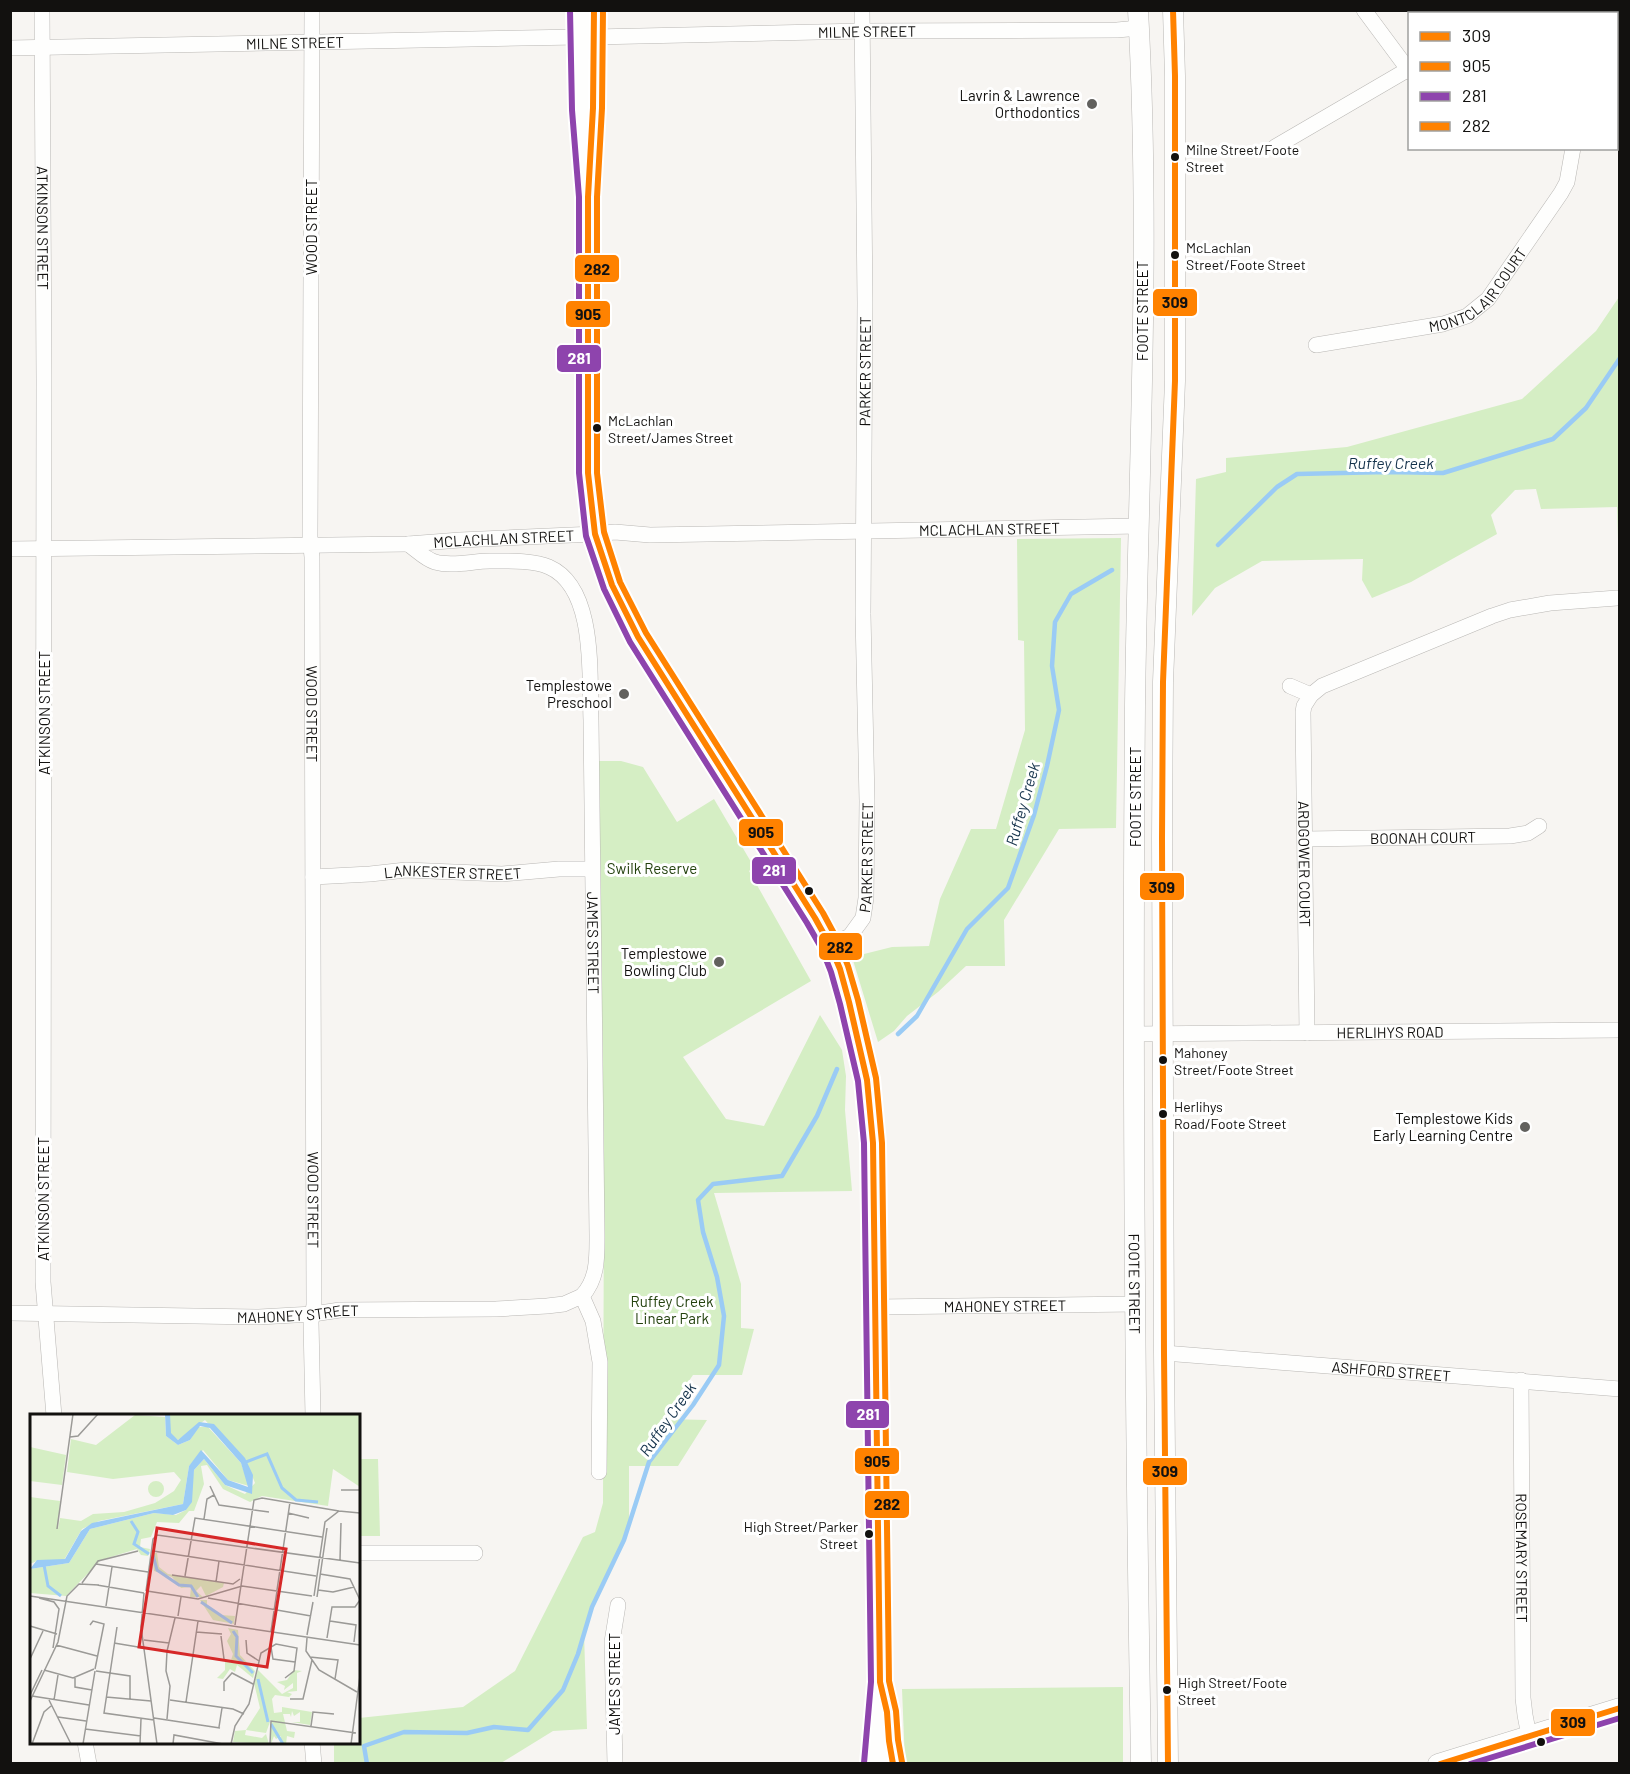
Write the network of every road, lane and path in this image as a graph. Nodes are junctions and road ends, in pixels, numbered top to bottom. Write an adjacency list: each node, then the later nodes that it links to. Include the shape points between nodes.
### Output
1 (42, 10): 12 (street, ATKINSON STREET)
2 (312, 10): 11 (street, WOOD STREET)
3 (579, 10): 10 (main road)
4 (594, 10): 10 (main road)
5 (862, 10): 9 (street, PARKER STREET)
6 (1364, 10): 14 (street)
7 (1173, 18): 8 (main road); 19 (main road, FOOTE STREET, via 1175,381)
8 (1139, 19): 9 (street, MILNE STREET, via 1117,30); 18 (main road, FOOTE STREET, via 1143,257)
9 (862, 31): 10 (street, MILNE STREET); 20 (street, PARKER STREET)
10 (586, 37): 11 (street, MILNE STREET); 21 (main road, via 592,130 588,197 588,473)
11 (312, 42): 12 (street, MILNE STREET); 23 (street, WOOD STREET)
12 (43, 47): 13 (street, MILNE STREET); 25 (street, ATKINSON STREET)
13 (10, 48)
14 (1408, 71): 15 (street)
15 (1275, 147)
16 (1573, 150): 17 (street, MONTCLAIR COURT, via 1569,176 1561,194 1488,299 1467,316 1443,324)
17 (1316, 345)
18 (1139, 526): 19 (main road); 20 (street, MCLACHLAN STREET); 35 (main road, FOOTE STREET)
19 (1169, 526): 36 (main road, FOOTE STREET, via 1163,682)
20 (864, 531): 21 (street, MCLACHLAN STREET); 33 (street, PARKER STREET, via 866,898 863,918 850,936)
21 (595, 534): 22 (street, MCLACHLAN STREET); 33 (main road, via 612,585 638,637)
22 (408, 544): 23 (street, MCLACHLAN STREET); 31 (street, JAMES STREET, via 438,563 526,562 548,567 562,576 576,595 588,639)
23 (311, 546): 25 (street, MCLACHLAN STREET); 32 (street, WOOD STREET)
24 (10, 549): 25 (street, MCLACHLAN STREET)
25 (44, 549): 42 (street, ATKINSON STREET)
26 (1617, 598): 28 (street, via 1550,603 1501,613 1322,686)
27 (1290, 686): 28 (street)
28 (1311, 695): 30 (street, ARDGOWER COURT, via 1304,706)
29 (1539, 826): 30 (street, BOONAH COURT, via 1528,833 1510,836)
30 (1305, 839): 37 (street, ARDGOWER COURT)
31 (591, 869): 32 (street, LANKESTER STREET, via 502,874 423,869); 38 (street, JAMES STREET, via 596,1262 590,1288)
32 (314, 877): 43 (street, WOOD STREET)
33 (830, 945): 40 (main road, via 840,969 867,1080 873,1143)
34 (1620, 1030): 37 (street, HERLIHYS ROAD)
35 (1134, 1034): 36 (street, HERLIHYS ROAD); 39 (main road, FOOTE STREET)
36 (1162, 1034): 37 (street, HERLIHYS ROAD); 44 (main road, FOOTE STREET)
37 (1307, 1034)
38 (582, 1296): 43 (street, MAHONEY STREET, via 548,1306 340,1310); 49 (street, via 593,1321 600,1362)
39 (1136, 1304): 40 (street, MAHONEY STREET); 63 (main road, FOOTE STREET)
40 (876, 1307): 53 (main road)
41 (10, 1313): 42 (street, MAHONEY STREET)
42 (46, 1313): 43 (street, MAHONEY STREET, via 259,1317); 47 (street, ATKINSON STREET)
43 (313, 1314): 48 (street, WOOD STREET)
44 (1164, 1353): 45 (street, ASHFORD STREET); 64 (main road, FOOTE STREET)
45 (1521, 1380): 46 (street, ASHFORD STREET); 55 (street, ROSEMARY STREET, via 1523,1698)
46 (1620, 1389)
47 (54, 1414)
48 (313, 1414)
49 (599, 1472)
50 (360, 1553): 51 (street)
51 (475, 1553)
52 (618, 1605): 60 (street, JAMES STREET, via 612,1642)
53 (880, 1682): 61 (main road); 62 (main road)
54 (1620, 1708): 55 (main road)
55 (1529, 1736): 65 (main road)
56 (85, 1744): 58 (street)
57 (312, 1744): 59 (street)
58 (89, 1764)
59 (314, 1764)
60 (615, 1764)
61 (873, 1764)
62 (893, 1764)
63 (1141, 1764)
64 (1168, 1764)
65 (1438, 1764)

